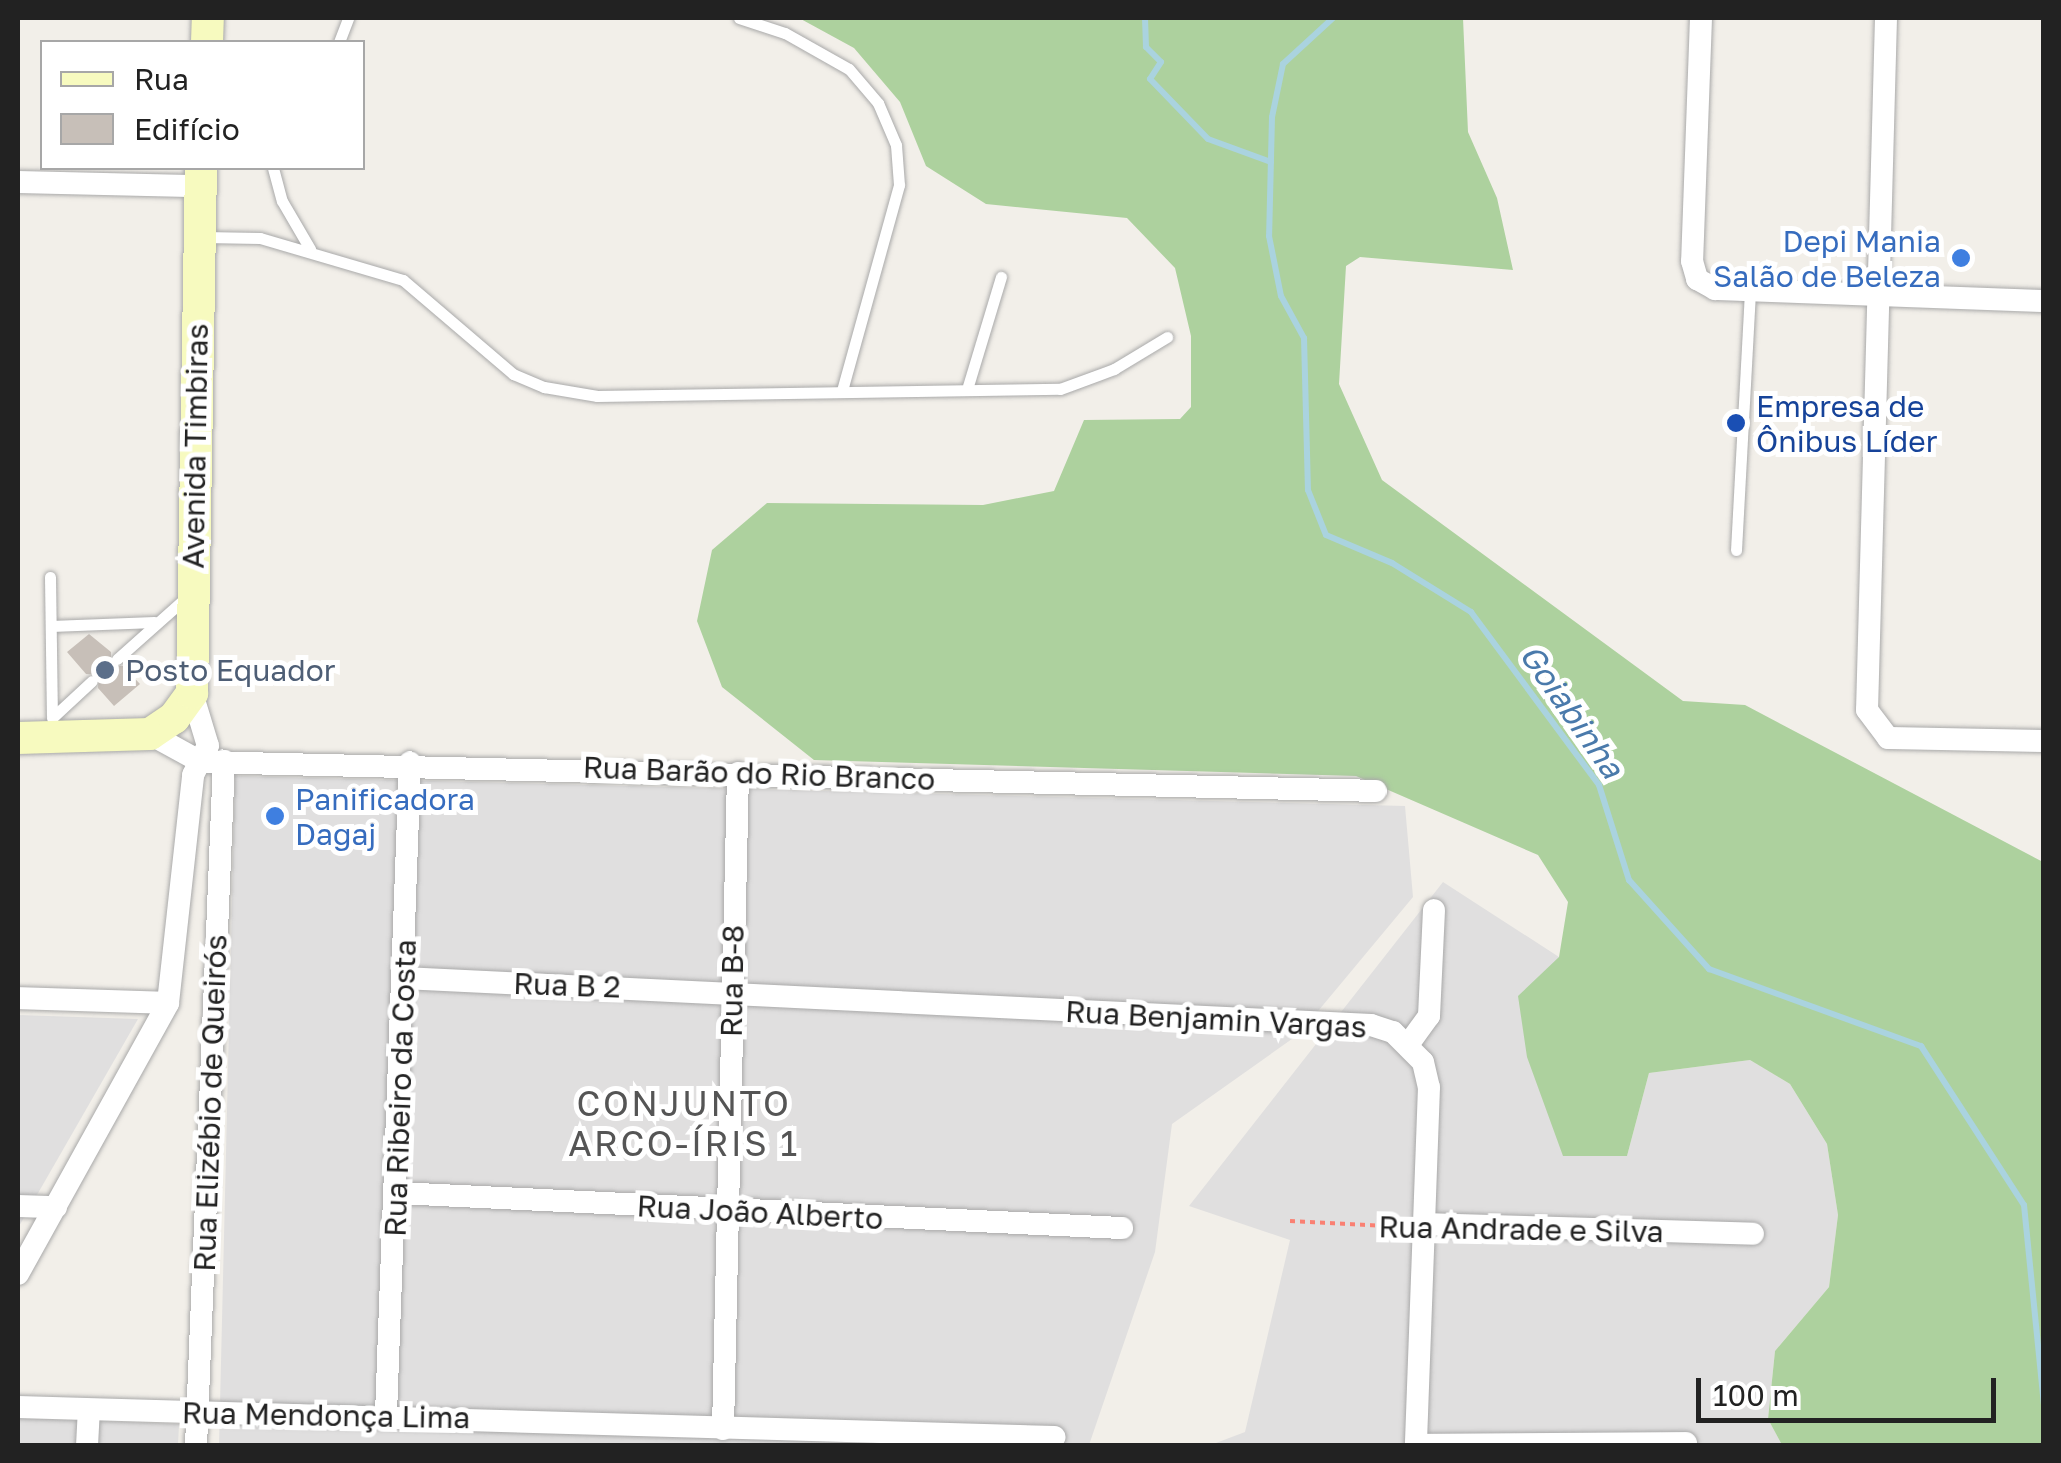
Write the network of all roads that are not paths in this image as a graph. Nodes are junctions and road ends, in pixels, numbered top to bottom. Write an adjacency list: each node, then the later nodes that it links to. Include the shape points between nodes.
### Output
1 (739, 18): 15 (lane, via 785,33 849,68 878,103 896,145 896,198)
2 (1701, 18): 10 (street, via 1692,261 1697,280 1715,289)
3 (1886, 18): 11 (street)
4 (274, 170): 8 (lane, via 282,201)
5 (201, 177): 6 (street); 7 (street, Avenida Timbiras)
6 (18, 182)
7 (199, 238): 8 (lane, via 260,238); 18 (street, Avenida Timbiras)
8 (310, 249): 15 (lane, via 418,288 513,374 544,388 597,396)
9 (1001, 277): 14 (lane)
10 (1750, 290): 11 (street); 16 (lane)
11 (1881, 296): 12 (street); 26 (street, via 1866,710 1888,738)
12 (2044, 301)
13 (1167, 338): 14 (lane, via 1060,390)
14 (968, 386): 15 (lane)
15 (842, 391)
16 (1736, 550)
17 (50, 577): 20 (lane)
18 (194, 592): 19 (lane); 23 (street, Avenida Timbiras)
19 (154, 622): 20 (lane); 21 (lane)
20 (51, 626): 24 (lane)
21 (117, 658)
22 (92, 681): 24 (lane)
23 (172, 715): 24 (street); 27 (street, Rua Barão do Rio Branco); 27 (street, via 206,724)
24 (52, 727): 25 (street)
25 (18, 738)
26 (2044, 741)
27 (213, 761): 28 (street, Rua Barão do Rio Branco); 35 (street, via 192,775); 47 (street, Rua Elizébio de Queirós)
28 (410, 762): 29 (street, Rua Barão do Rio Branco); 32 (street, Rua Ribeiro da Costa)
29 (738, 773): 30 (street, Rua Barão do Rio Branco); 33 (street, Rua B-8)
30 (1376, 791)
31 (1434, 910): 36 (street, via 1428,1016)
32 (403, 978): 33 (street, Rua B 2); 37 (street, Rua Ribeiro da Costa)
33 (731, 992): 36 (street, Rua Benjamin Vargas, via 1371,1025); 40 (street, Rua B-8)
34 (18, 998): 35 (street)
35 (168, 1003): 39 (street)
36 (1410, 1042): 41 (street, Rua Benjamin Vargas, via 1428,1087)
37 (398, 1193): 40 (street, Rua João Alberto); 48 (street, Rua Ribeiro da Costa)
38 (18, 1206): 39 (street)
39 (56, 1208): 44 (street)
40 (727, 1211): 42 (street, Rua João Alberto); 49 (street, Rua B-8)
41 (1425, 1224): 43 (street, Rua Andrade e Silva); 52 (street, Rua Benjamin Vargas)
42 (1122, 1228)
43 (1753, 1234)
44 (18, 1274)
45 (18, 1407): 46 (street, Rua Mendonça Lima)
46 (89, 1410): 47 (street, Rua Mendonça Lima); 53 (street)
47 (196, 1412): 48 (street, Rua Mendonça Lima); 54 (street, Rua Elizébio de Queirós)
48 (386, 1414): 49 (street, Rua Mendonça Lima)
49 (723, 1429): 50 (street, Rua Mendonça Lima)
50 (1055, 1437)
51 (1686, 1443): 52 (street)
52 (1416, 1445)
53 (87, 1446)
54 (196, 1446)

